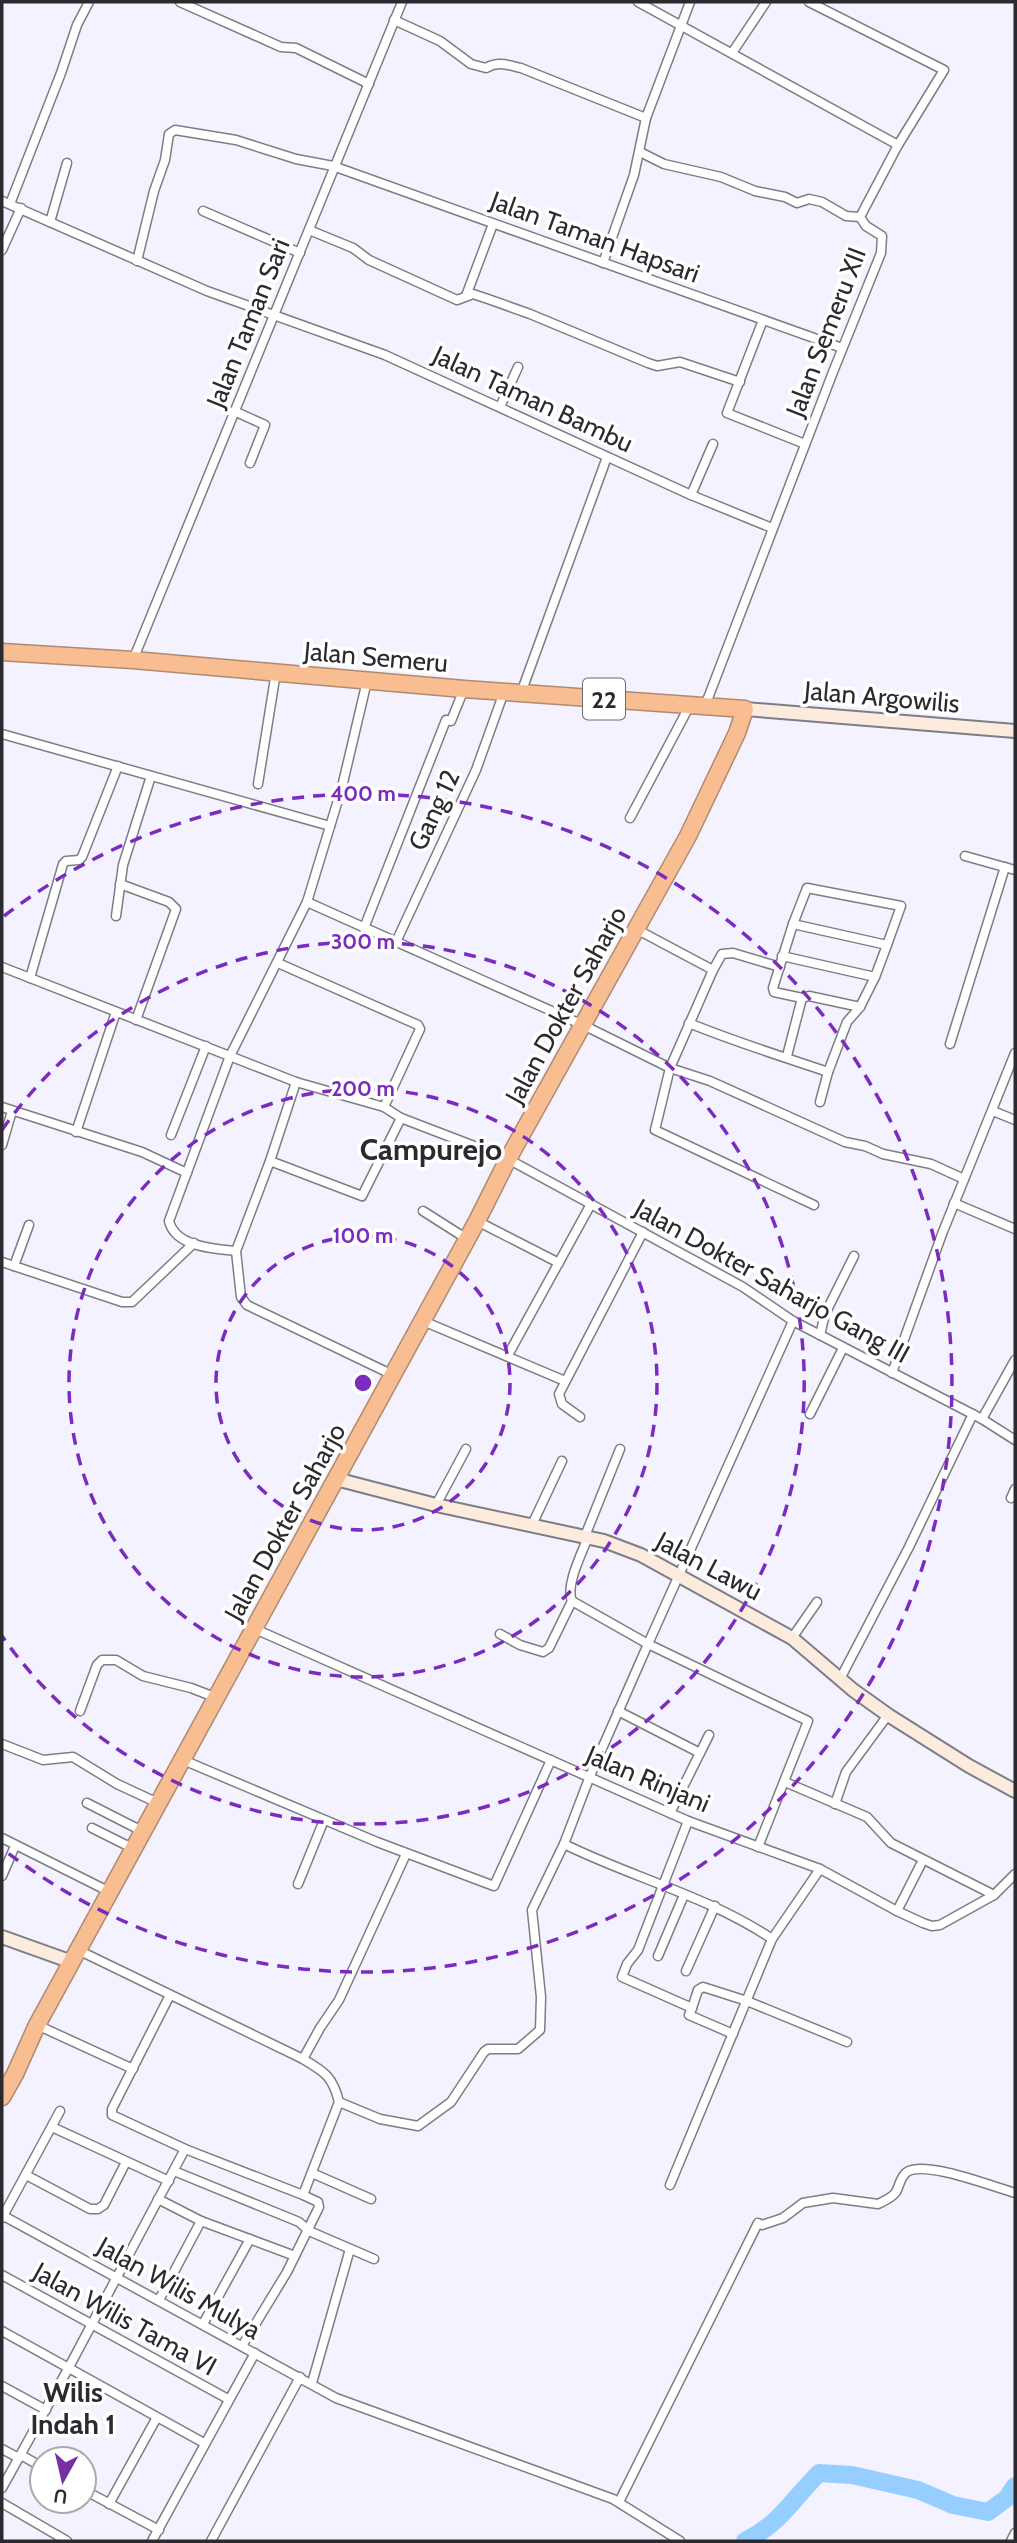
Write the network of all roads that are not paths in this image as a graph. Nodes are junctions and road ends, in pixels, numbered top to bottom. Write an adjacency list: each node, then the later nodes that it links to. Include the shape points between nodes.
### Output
1 (89, 2): 17 (street)
2 (180, 2): 11 (street, via 281,47 296,48)
3 (402, 2): 8 (street, Jalan Taman Sari)
4 (638, 2): 9 (street)
5 (690, 2): 9 (street)
6 (766, 2): 10 (street)
7 (809, 2): 13 (street, Jalan Semeru XII, via 944,70)
8 (394, 20): 11 (street, Jalan Taman Sari); 12 (street, via 440,41 471,64 522,68)
9 (683, 25): 10 (street); 12 (street)
10 (732, 53): 13 (street)
11 (369, 84): 16 (street, Jalan Taman Sari)
12 (646, 118): 14 (street)
13 (898, 145): 20 (street, Jalan Semeru XII)
14 (640, 152): 20 (street, via 664,164 721,177 755,191 797,203 809,199 822,202 846,216); 27 (street)
15 (67, 163): 21 (street)
16 (333, 166): 22 (street, Jalan Taman Hapsari); 23 (street, Jalan Taman Sari); 26 (street, Jalan Taman Hapsari, via 236,140 172,131)
17 (6, 203): 18 (street, Jalan Taman Bambu)
18 (21, 208): 21 (street, Jalan Taman Bambu); 24 (street)
19 (203, 211): 25 (street)
20 (860, 217): 31 (street, Jalan Semeru XII, via 881,236 883,244)
21 (50, 222): 26 (street, Jalan Taman Bambu)
22 (493, 224): 27 (street, Jalan Taman Hapsari); 28 (street)
23 (309, 230): 25 (street, Jalan Taman Sari); 28 (street, via 457,300)
24 (2, 250)
25 (300, 253): 29 (street, Jalan Taman Sari)
26 (137, 261): 29 (street, Jalan Taman Bambu)
27 (603, 263): 30 (street, Jalan Taman Hapsari)
28 (466, 296): 33 (street, via 474,294 530,314 657,366 680,362)
29 (273, 316): 34 (street, Jalan Taman Bambu, via 385,355); 35 (street, Jalan Taman Sari)
30 (763, 320): 31 (street, Jalan Taman Hapsari); 33 (street)
31 (842, 348): 37 (street, Jalan Semeru XII)
32 (518, 367): 34 (street)
33 (740, 382): 37 (street, via 727,413)
34 (500, 407): 38 (street, Jalan Taman Bambu)
35 (234, 411): 39 (street, via 265,425); 43 (street, Jalan Taman Sari)
36 (713, 444): 40 (street)
37 (805, 444): 41 (street, Jalan Semeru XII)
38 (607, 457): 40 (street, Jalan Taman Bambu); 47 (street, Gang 12)
39 (250, 463)
40 (691, 495): 41 (street, Jalan Taman Bambu)
41 (772, 528): 48 (street, Jalan Semeru XII)
42 (2, 652): 43 (highway, Jalan Semeru / 22)
43 (134, 660): 44 (highway, Jalan Semeru / 22)
44 (276, 672): 45 (highway, Jalan Semeru / 22); 54 (street)
45 (367, 681): 46 (highway, Jalan Semeru / 22); 56 (street)
46 (464, 689): 47 (highway, Jalan Semeru / 22); 64 (street, via 451,721 446,720)
47 (513, 692): 48 (highway, Jalan Semeru / 22); 66 (street, Gang 12)
48 (697, 705): 49 (highway, Jalan Semeru / 22); 55 (street, Jalan Semeru XII)
49 (745, 709): 50 (street, Jalan Argowilis); 65 (highway, Jalan Dokter Saharjo, via 688,836)
50 (1015, 731)
51 (2, 734): 52 (street)
52 (118, 766): 53 (street); 74 (street, via 82,857 63,864)
53 (151, 776): 56 (street); 60 (street)
54 (258, 784)
55 (630, 818)
56 (330, 826): 61 (street)
57 (964, 856): 58 (street)
58 (1005, 867): 59 (street); 81 (street)
59 (1015, 870)
60 (120, 884): 62 (street); 78 (street, via 169,902 176,909)
61 (307, 902): 64 (street); 69 (street)
62 (116, 916)
63 (793, 924): 67 (street); 67 (street, via 807,888 901,906); 68 (street)
64 (364, 928): 66 (street)
65 (636, 929): 72 (street); 80 (highway, Jalan Dokter Saharjo)
66 (396, 943): 80 (street)
67 (887, 945): 73 (street)
68 (782, 956): 71 (street); 73 (street)
69 (278, 962): 84 (street); 91 (street, via 418,1025 420,1030)
70 (2, 967): 74 (street, Jalan Dokter Saharjo Gang III)
71 (780, 967): 72 (street, via 733,953 722,954); 75 (street, via 774,992)
72 (713, 970): 79 (street)
73 (875, 977): 76 (street)
74 (30, 978): 77 (street, Jalan Dokter Saharjo Gang III)
75 (802, 999): 76 (street, via 809,996); 85 (street)
76 (860, 1007): 87 (street, via 844,1027)
77 (116, 1012): 78 (street, Jalan Dokter Saharjo Gang III); 96 (street)
78 (136, 1020): 82 (street, Jalan Dokter Saharjo Gang III)
79 (689, 1023): 85 (street, via 742,1045); 86 (street)
80 (583, 1025): 86 (street); 99 (highway, Jalan Dokter Saharjo)
81 (950, 1044)
82 (206, 1046): 84 (street, Jalan Dokter Saharjo Gang III); 97 (street)
83 (1015, 1053): 93 (street)
84 (230, 1056): 88 (street, Jalan Dokter Saharjo Gang III); 101 (street)
85 (787, 1056): 87 (street)
86 (670, 1068): 102 (street, via 710,1081 845,1142 931,1164); 105 (street, via 654,1126 658,1133)
87 (828, 1072): 89 (street)
88 (296, 1082): 91 (street, Jalan Dokter Saharjo Gang III); 100 (street)
89 (820, 1102)
90 (2, 1107): 92 (street)
91 (384, 1107): 94 (street, Jalan Dokter Saharjo Gang III)
92 (12, 1111): 96 (street); 98 (street)
93 (993, 1111): 95 (street); 102 (street)
94 (401, 1118): 99 (street, Jalan Dokter Saharjo Gang III); 100 (street, via 362,1196)
95 (1015, 1120)
96 (76, 1132): 101 (street, via 142,1152)
97 (171, 1135)
98 (2, 1145)
99 (508, 1160): 104 (street, Jalan Dokter Saharjo Gang III); 107 (highway, Jalan Dokter Saharjo)
100 (270, 1161): 113 (street)
101 (187, 1173): 112 (street, via 169,1221 171,1229)
102 (964, 1179): 103 (street)
103 (954, 1203): 109 (street); 124 (street)
104 (591, 1204): 110 (street, Jalan Dokter Saharjo Gang III); 116 (street)
105 (814, 1205)
106 (423, 1211): 111 (street)
107 (477, 1221): 111 (highway, Jalan Dokter Saharjo); 116 (street)
108 (29, 1225): 117 (street)
109 (1015, 1229)
110 (642, 1232): 119 (street, Jalan Dokter Saharjo Gang III, via 743,1287); 126 (street)
111 (467, 1239): 118 (highway, Jalan Dokter Saharjo)
112 (194, 1243): 113 (street); 117 (street, via 132,1302)
113 (236, 1251): 125 (street, via 243,1302)
114 (854, 1256): 120 (street, via 825,1314)
115 (2, 1262): 117 (street)
116 (559, 1263): 122 (street)
117 (14, 1266)
118 (423, 1321): 122 (street); 125 (highway, Jalan Dokter Saharjo)
119 (793, 1321): 120 (street, Jalan Dokter Saharjo Gang III); 139 (street)
120 (820, 1335): 121 (street, Jalan Dokter Saharjo Gang III)
121 (843, 1348): 124 (street, Jalan Dokter Saharjo Gang III); 127 (street)
122 (508, 1356): 126 (street)
123 (1015, 1360): 130 (street)
124 (892, 1373): 128 (street, Jalan Dokter Saharjo Gang III)
125 (393, 1375): 135 (highway, Jalan Dokter Saharjo)
126 (565, 1381): 129 (street, via 559,1401)
127 (810, 1414)
128 (973, 1414): 130 (street, Jalan Dokter Saharjo Gang III); 146 (street)
129 (580, 1417)
130 (982, 1419): 131 (street, Jalan Dokter Saharjo Gang III)
131 (1015, 1440)
132 (466, 1449): 136 (street)
133 (620, 1449): 138 (street)
134 (562, 1461): 137 (street)
135 (336, 1479): 136 (street, Jalan Lawu); 142 (highway, Jalan Dokter Saharjo)
136 (436, 1505): 137 (street, Jalan Lawu)
137 (531, 1527): 138 (street, Jalan Lawu)
138 (586, 1537): 139 (street, Jalan Lawu, via 631,1551); 140 (street, via 571,1584)
139 (679, 1574): 144 (street, Jalan Lawu); 145 (street)
140 (572, 1601): 143 (street, via 543,1652); 145 (street)
141 (817, 1602): 144 (street)
142 (255, 1629): 147 (highway, Jalan Dokter Saharjo); 155 (street, Jalan Rinjani)
143 (500, 1634)
144 (792, 1638): 146 (street, Jalan Lawu)
145 (648, 1644): 149 (street); 157 (street, via 806,1719)
146 (840, 1679): 150 (street, Jalan Lawu)
147 (217, 1698): 148 (street, via 143,1676 110,1658 97,1665); 154 (highway, Jalan Dokter Saharjo)
148 (80, 1711)
149 (618, 1711): 153 (street); 156 (street)
150 (888, 1715): 158 (street, Jalan Lawu); 161 (street, via 846,1772)
151 (709, 1735): 153 (street)
152 (2, 1744): 160 (street, via 43,1760 73,1757)
153 (700, 1753): 162 (street)
154 (183, 1760): 160 (highway, Jalan Dokter Saharjo); 163 (street)
155 (551, 1760): 156 (street, Jalan Rinjani); 172 (street, via 494,1886)
156 (590, 1776): 162 (street, Jalan Rinjani); 168 (street)
157 (785, 1782): 161 (street); 170 (street)
158 (1015, 1791)
159 (87, 1803): 166 (street)
160 (159, 1804): 166 (highway, Jalan Dokter Saharjo)
161 (835, 1804): 173 (street, via 867,1817 891,1843)
162 (670, 1813): 164 (street, Jalan Rinjani)
163 (324, 1820): 172 (street); 177 (street)
164 (688, 1821): 170 (street, Jalan Rinjani); 178 (street)
165 (92, 1828): 171 (street)
166 (144, 1832): 171 (highway, Jalan Dokter Saharjo)
167 (2, 1838): 169 (street)
168 (564, 1844): 178 (street); 198 (street, via 532,1910 540,2030 518,2049 484,2052 451,2102 418,2126 380,2119)
169 (15, 1846): 176 (street); 179 (street)
170 (758, 1847): 174 (street, Jalan Rinjani)
171 (134, 1850): 179 (highway, Jalan Dokter Saharjo)
172 (406, 1854): 195 (street, via 339,2000)
173 (923, 1860): 181 (street); 183 (street)
174 (820, 1869): 183 (street, Jalan Rinjani); 185 (street)
175 (1015, 1874): 181 (street, Jalan Rinjani)
176 (2, 1875)
177 (298, 1884)
178 (662, 1886): 180 (street); 191 (street, via 638,1950 622,1977)
179 (110, 1892): 186 (highway, Jalan Dokter Saharjo)
180 (684, 1895): 182 (street); 187 (street)
181 (994, 1895): 183 (street, Jalan Rinjani, via 940,1925)
182 (715, 1906): 185 (street); 188 (street)
183 (897, 1911)
184 (2, 1937): 186 (street)
185 (772, 1939): 190 (street)
186 (75, 1956): 189 (street); 192 (highway, Jalan Dokter Saharjo)
187 (658, 1956)
188 (686, 1971)
189 (170, 1996): 195 (street); 196 (street)
190 (747, 2001): 191 (street, via 703,1987); 193 (street); 194 (street)
191 (692, 2008): 193 (street, via 689,2015)
192 (37, 2025): 196 (street); 197 (highway, Jalan Dokter Saharjo)
193 (733, 2034): 207 (street)
194 (847, 2042)
195 (303, 2059): 198 (street, via 335,2084)
196 (133, 2069): 201 (street, via 112,2115)
197 (2, 2097)
198 (339, 2102): 204 (street)
199 (60, 2111): 200 (street)
200 (52, 2127): 202 (street); 205 (street)
201 (186, 2149): 203 (street); 209 (street)
202 (126, 2162): 205 (street, via 98,2209); 206 (street)
203 (174, 2171): 206 (street); 214 (street, via 299,2222)
204 (312, 2173): 209 (street); 211 (street)
205 (26, 2175): 212 (street)
206 (169, 2181): 210 (street)
207 (670, 2185)
208 (1015, 2193): 240 (street, via 921,2169 908,2171 896,2191 878,2204 833,2199 803,2203 783,2218 758,2223)
209 (303, 2195): 214 (street, via 320,2204)
210 (158, 2199): 213 (street); 220 (street)
211 (372, 2199)
212 (2, 2216): 220 (street, Jalan Wilis Mulya)
213 (201, 2221): 215 (street); 221 (street)
214 (309, 2231): 216 (street); 217 (street)
215 (250, 2239): 217 (street); 222 (street)
216 (350, 2249): 218 (street); 229 (street)
217 (295, 2256): 225 (street)
218 (374, 2259)
219 (2, 2275): 223 (street, Jalan Wilis Tama VI)
220 (117, 2278): 221 (street, Jalan Wilis Mulya); 223 (street)
221 (159, 2300): 222 (street, Jalan Wilis Mulya)
222 (203, 2323): 225 (street, Jalan Wilis Mulya)
223 (92, 2324): 227 (street); 231 (street, Jalan Wilis Tama VI)
224 (2, 2331): 227 (street)
225 (242, 2347): 226 (street, Jalan Wilis Mulya)
226 (255, 2353): 228 (street, Jalan Wilis Mulya); 231 (street)
227 (68, 2369): 232 (street); 233 (street)
228 (300, 2377): 229 (street, Jalan Wilis Mulya); 247 (street)
229 (312, 2383): 240 (street, Jalan Wilis Mulya, via 336,2399)
230 (2, 2386): 232 (street)
231 (228, 2399): 234 (street)
232 (46, 2410): 236 (street)
233 (156, 2419): 234 (street); 242 (street)
234 (204, 2443): 243 (street)
235 (2, 2449): 236 (street)
236 (20, 2457): 237 (street); 238 (street)
237 (28, 2461)
238 (2, 2488)
239 (98, 2498): 242 (street)
240 (619, 2502): 248 (street, Jalan Wilis Mulya)
241 (2, 2503): 245 (street)
242 (109, 2504): 243 (street)
243 (159, 2530): 246 (street)
244 (1015, 2533): 249 (street)
245 (67, 2541)
246 (152, 2541)
247 (211, 2541)
248 (680, 2541)
249 (1011, 2541)

